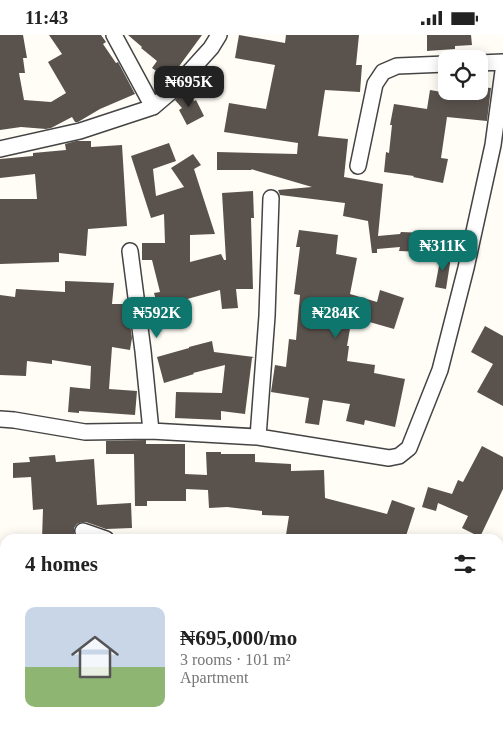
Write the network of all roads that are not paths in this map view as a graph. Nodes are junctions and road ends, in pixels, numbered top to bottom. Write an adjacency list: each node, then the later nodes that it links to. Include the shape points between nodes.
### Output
1 (114, 35): 7 (street)
2 (219, 35): 7 (street, via 173,90)
3 (503, 62): 4 (street)
4 (488, 63)
5 (438, 64): 9 (street, via 397,66 384,72 376,84)
6 (503, 71): 14 (street, via 493,145 466,268 440,369 409,448 400,456 389,458)
7 (153, 107): 8 (street, via 80,131)
8 (0, 149)
9 (358, 166)
10 (271, 199): 14 (street)
11 (130, 251): 13 (street)
12 (0, 419): 13 (street, via 85,432)
13 (151, 431): 14 (street)
14 (258, 437)
15 (83, 531): 16 (street)
16 (92, 534)

